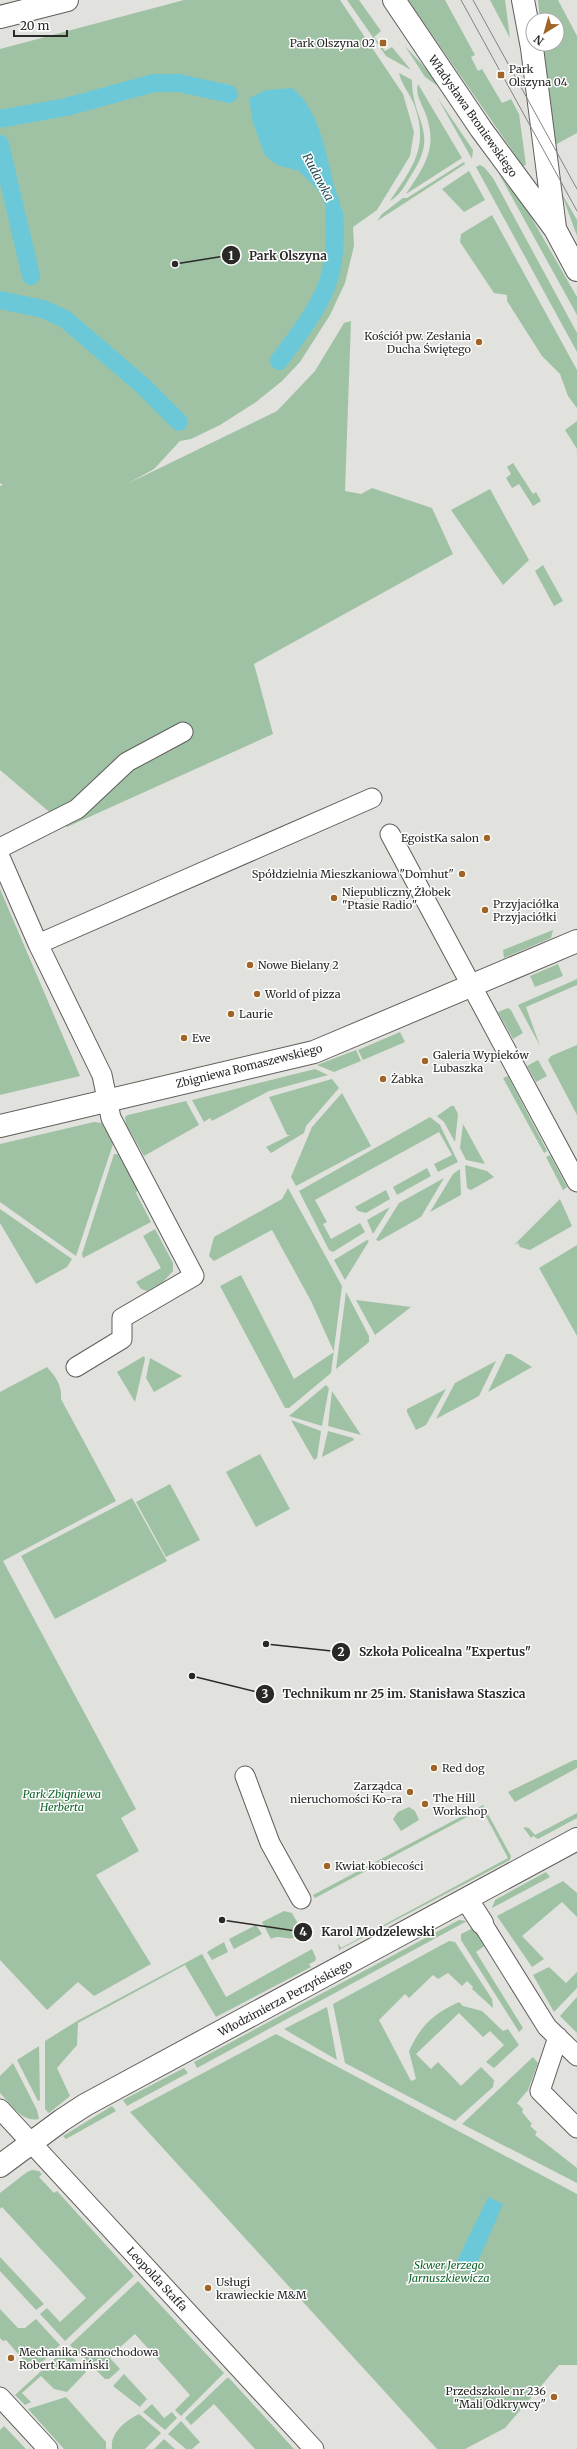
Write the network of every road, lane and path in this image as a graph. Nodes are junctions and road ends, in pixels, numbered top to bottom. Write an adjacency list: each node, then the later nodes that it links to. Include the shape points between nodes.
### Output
1 (67, 0): 4 (street)
2 (394, 0): 5 (street, Władysława Broniewskiego, via 481,129)
3 (523, 0): 5 (street, Władysława Broniewskiego, via 532,48)
4 (0, 17)
5 (555, 229): 6 (street, Władysława Broniewskiego)
6 (577, 270)
7 (182, 732): 10 (street, via 127,762 78,809)
8 (372, 798): 13 (street)
9 (390, 834): 14 (street)
10 (0, 848)
11 (0, 857): 13 (street)
12 (577, 941): 14 (street, Zbigniewa Romaszewskiego)
13 (38, 944): 15 (street, via 102,1075)
14 (471, 986): 15 (street, Zbigniewa Romaszewskiego, via 314,1052); 17 (street)
15 (107, 1100): 16 (street, Zbigniewa Romaszewskiego); 18 (street, via 111,1118 194,1276 122,1318 122,1339)
16 (0, 1126)
17 (577, 1182)
18 (76, 1367)
19 (245, 1776): 21 (street, via 270,1843)
20 (577, 1839): 22 (street, Włodzimierza Perzyńskiego)
21 (301, 1898)
22 (467, 1900): 23 (street); 28 (street, Włodzimierza Perzyńskiego, via 108,2092)
23 (482, 1923): 24 (street, via 547,2027)
24 (558, 2037): 25 (street); 27 (street, via 540,2091)
25 (577, 2056)
26 (0, 2109): 28 (street, Leopolda Staffa)
27 (577, 2128)
28 (31, 2142): 29 (street, Włodzimierza Perzyńskiego); 32 (street, Leopolda Staffa)
29 (0, 2166)
30 (0, 2397): 31 (street)
31 (48, 2449)
32 (314, 2449)

